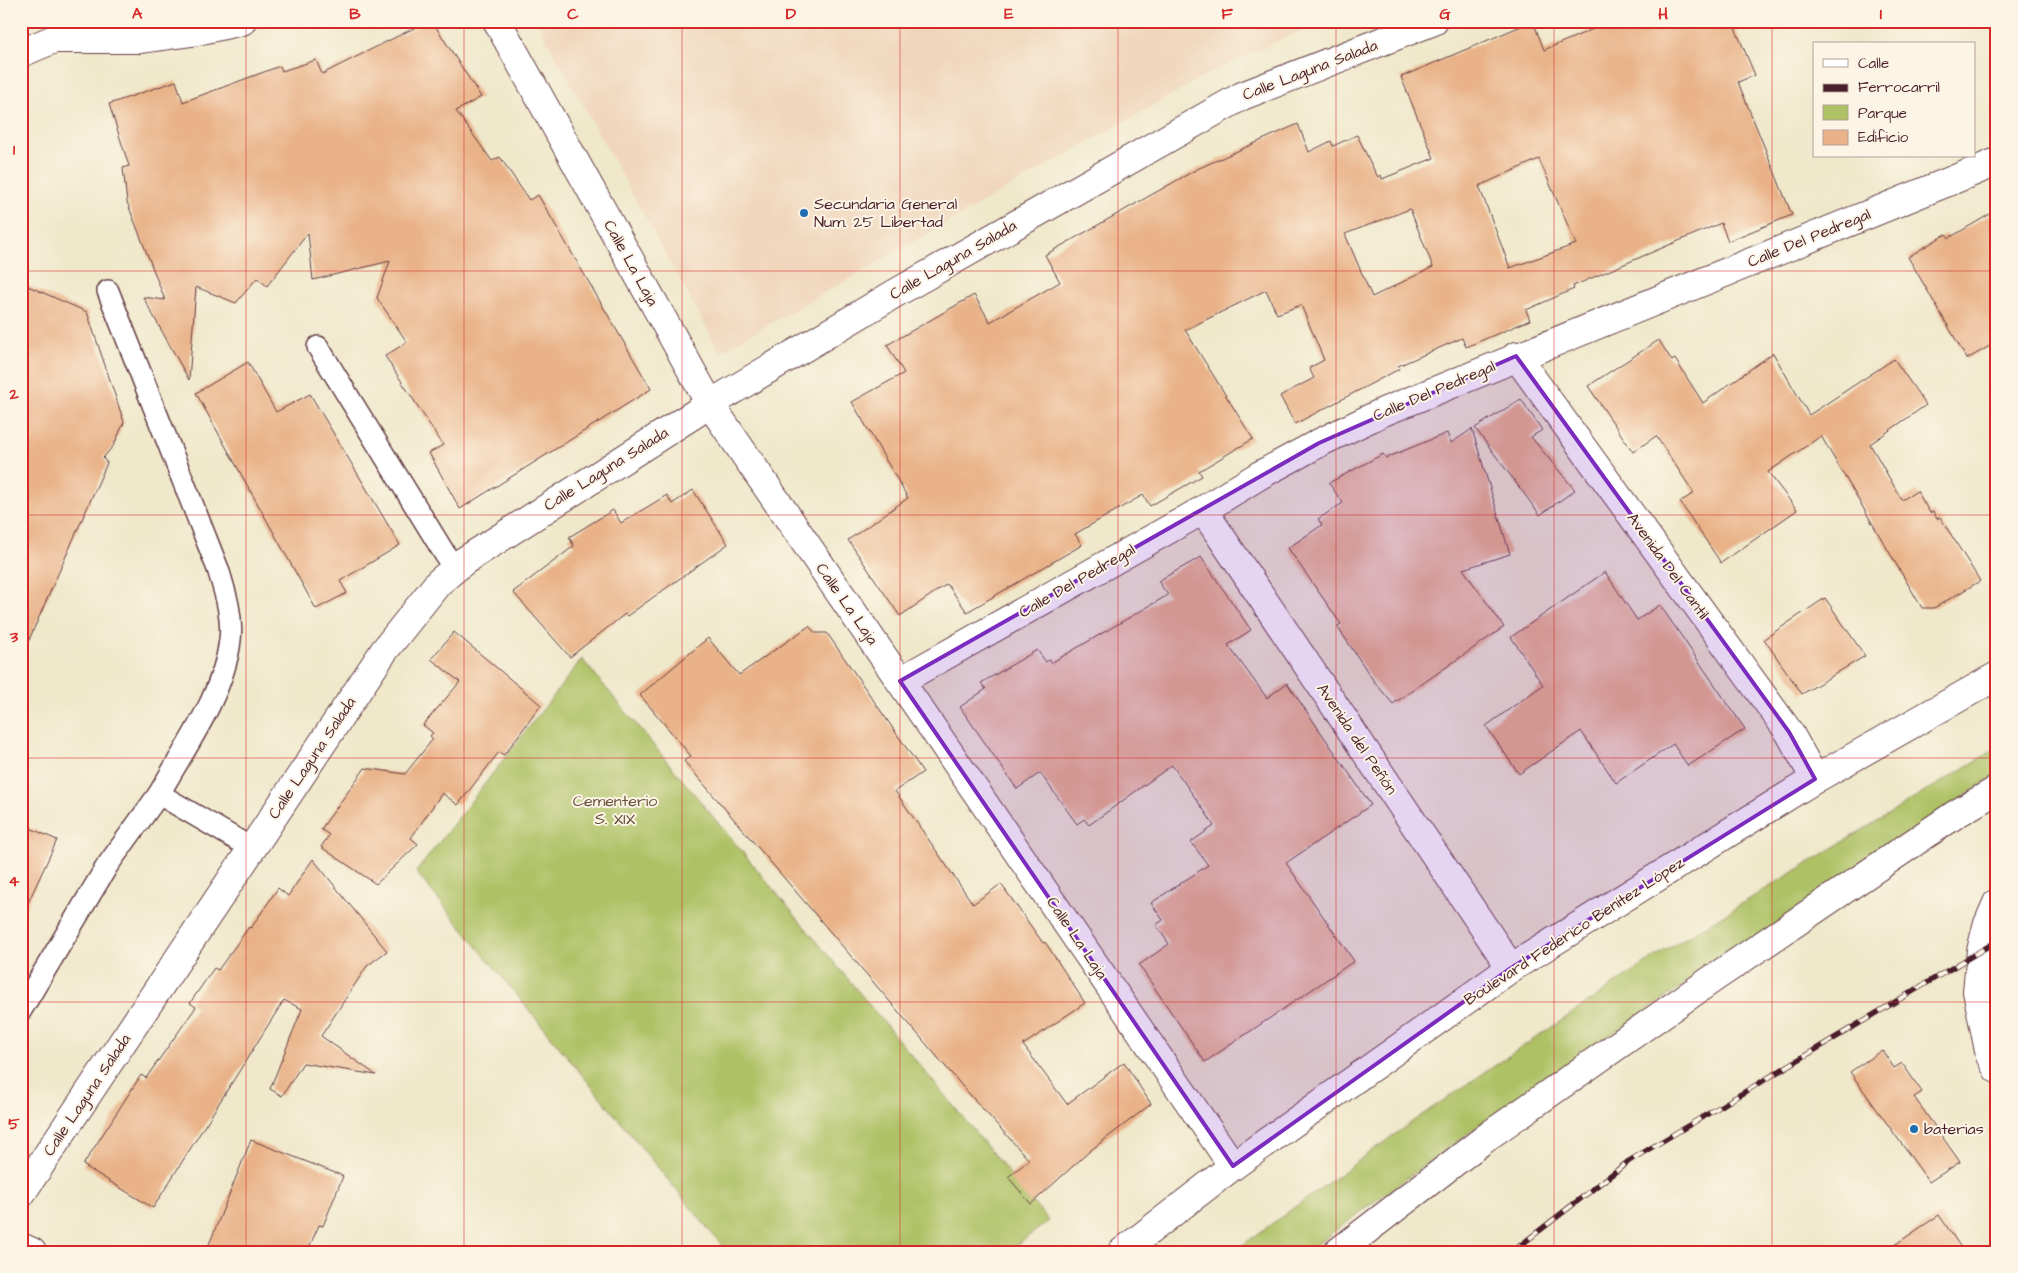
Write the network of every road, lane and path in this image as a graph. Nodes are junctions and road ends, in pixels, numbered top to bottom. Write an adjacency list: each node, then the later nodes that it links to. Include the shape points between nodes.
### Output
1 (92, 21): 5 (street)
2 (242, 21): 5 (street, via 141,39)
3 (497, 21): 11 (street, Calle La Laja)
4 (1434, 21): 11 (street, Calle Laguna Salada, via 1242,96 894,294)
5 (55, 39): 6 (street)
6 (21, 53)
7 (1997, 162): 10 (street, Calle Del Pedregal)
8 (108, 291): 18 (lane, via 218,569 228,604 230,638 225,672)
9 (318, 347): 13 (lane)
10 (1516, 356): 12 (street, Calle Del Pedregal, via 1383,412 1319,443); 16 (street, Avenida Del Cantil, via 1789,732)
11 (710, 404): 13 (street, Calle Laguna Salada, via 485,546); 15 (street, Calle La Laja)
12 (1203, 510): 15 (street, Calle Del Pedregal); 21 (street, Avenida del Peñón)
13 (454, 569): 19 (street, Calle Laguna Salada, via 438,583 384,651)
14 (1997, 676): 16 (street, Boulevard Federico Benítez López)
15 (900, 681): 24 (street, Calle La Laja)
16 (1815, 779): 21 (street, Boulevard Federico Benítez López)
17 (1997, 790): 29 (street, via 1956,814 1719,974 1491,1134)
18 (159, 794): 19 (lane); 22 (lane, via 108,866)
19 (251, 848): 25 (street, Calle Laguna Salada)
20 (1997, 903): 23 (street, via 1981,951 1977,991 1990,1056)
21 (1511, 968): 24 (street, Boulevard Federico Benítez López)
22 (21, 1010)
23 (1997, 1069)
24 (1234, 1166): 28 (street, Boulevard Federico Benítez López)
25 (21, 1194)
26 (21, 1247): 27 (street)
27 (32, 1252)
28 (1122, 1252)
29 (1338, 1252)

